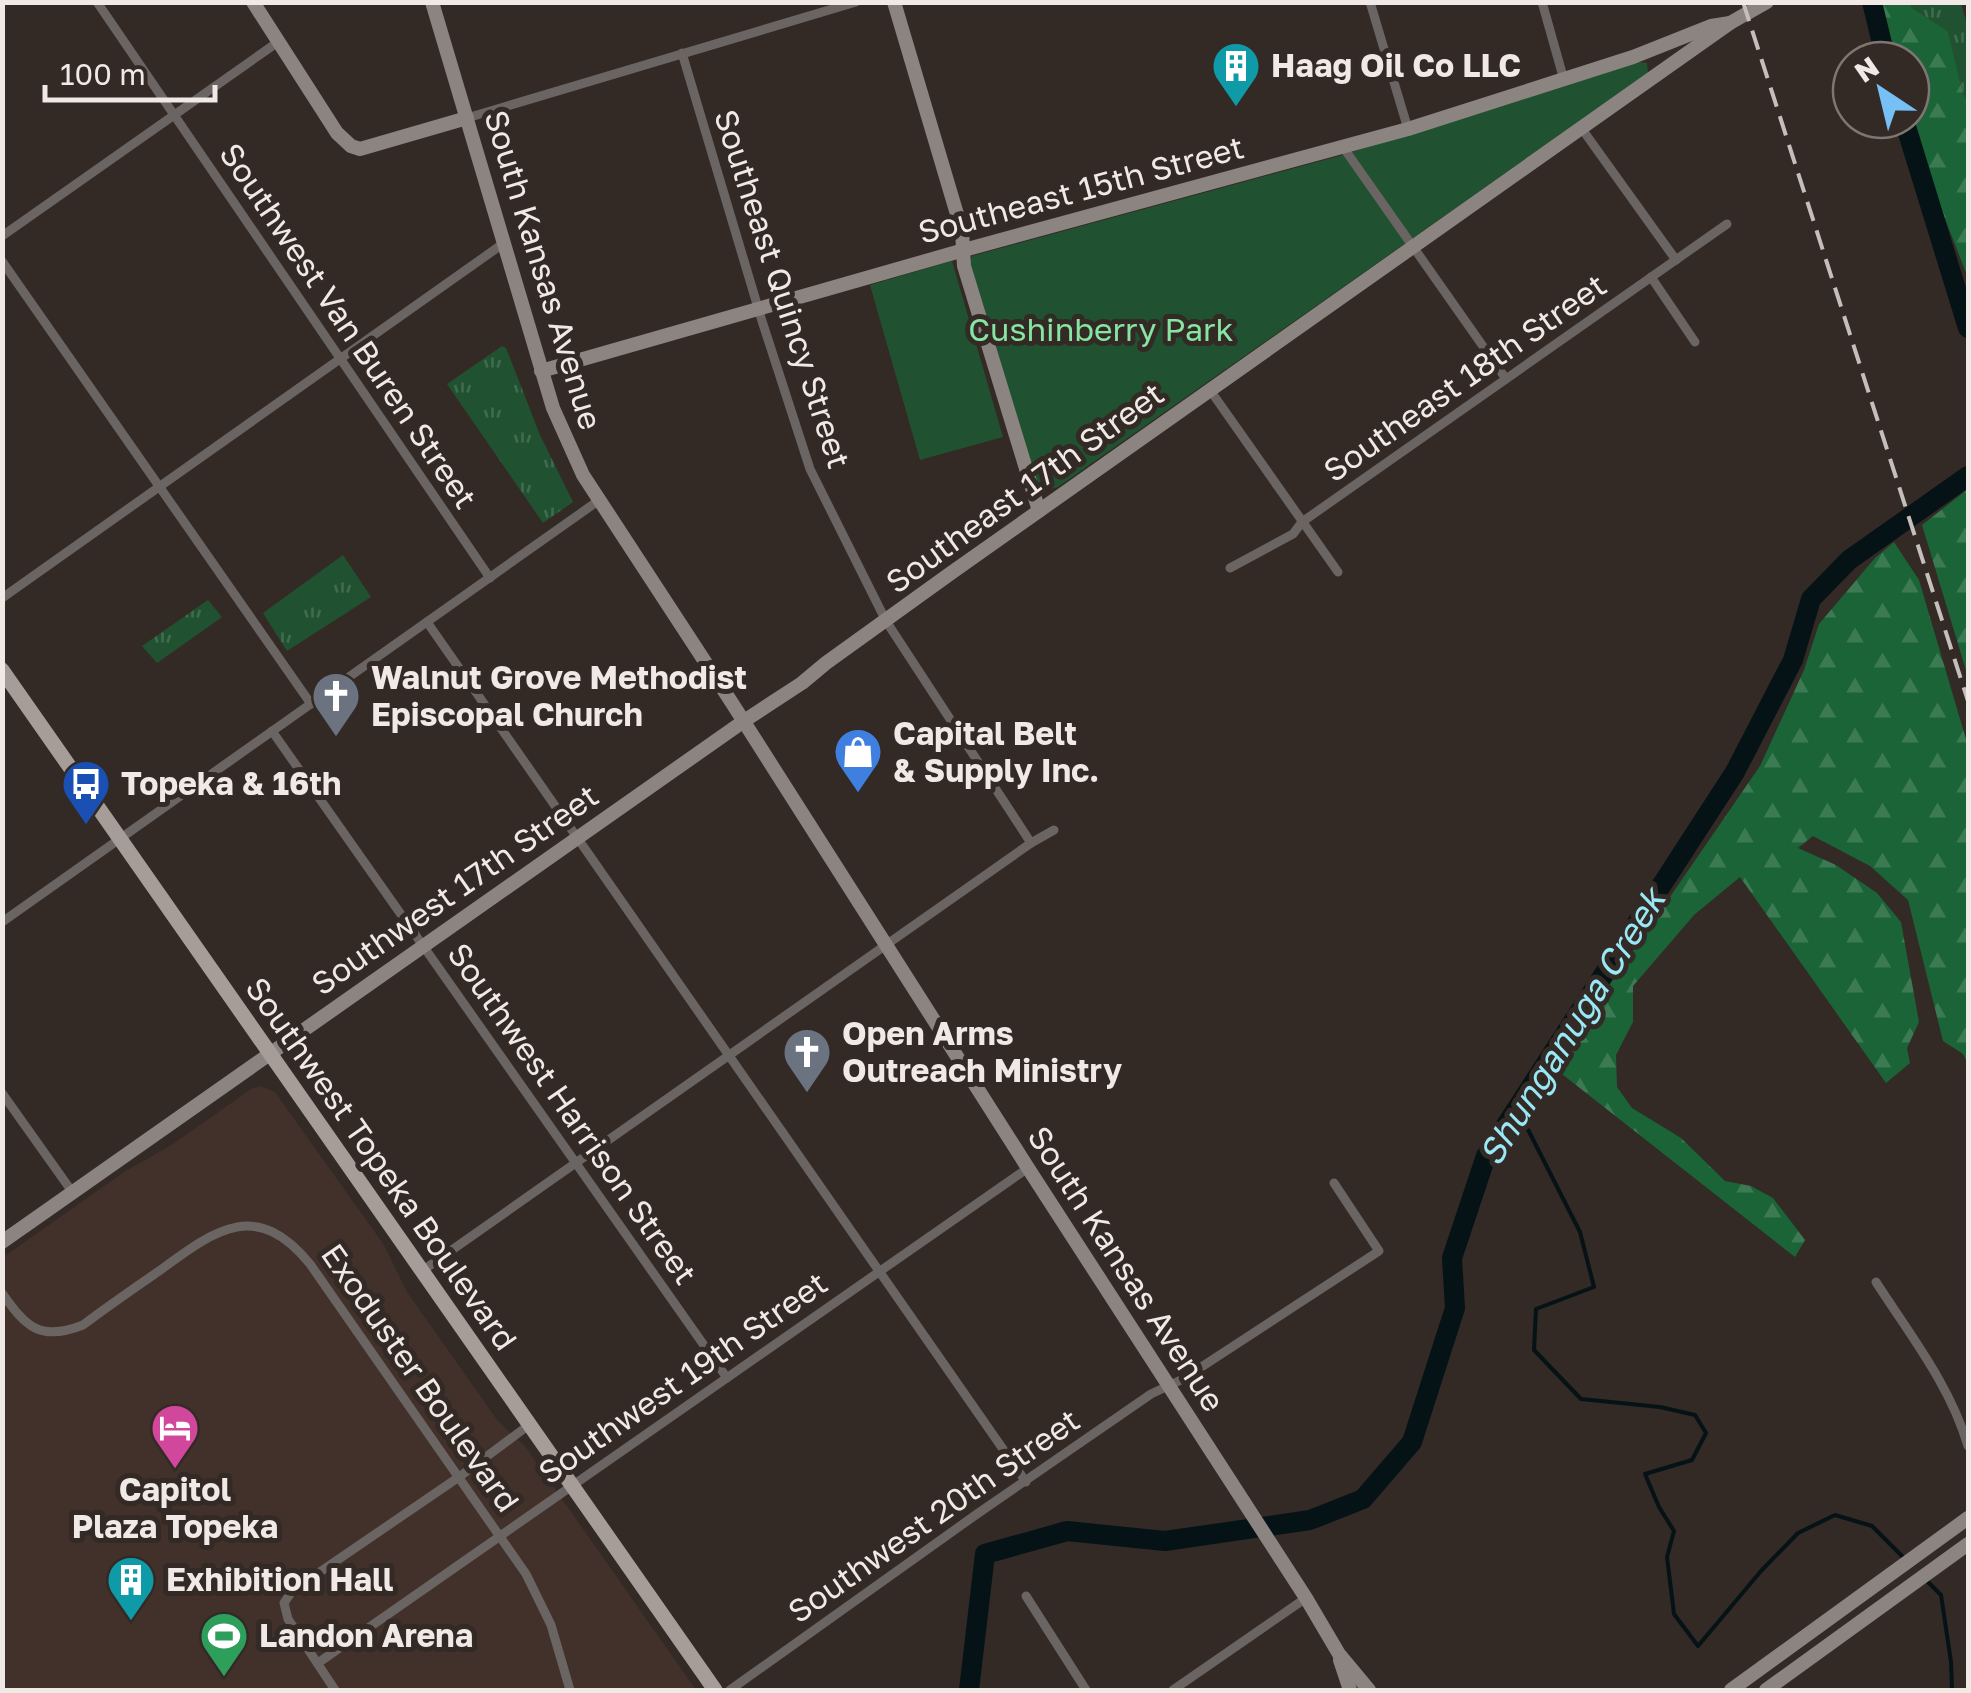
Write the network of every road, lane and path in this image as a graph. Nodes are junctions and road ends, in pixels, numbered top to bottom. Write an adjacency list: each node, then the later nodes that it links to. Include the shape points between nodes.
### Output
1 (97, 2): 15 (street, Southwest Van Buren Street)
2 (253, 2): 10 (main road)
3 (432, 2): 16 (main road, South Kansas Avenue)
4 (856, 2): 11 (street)
5 (894, 2): 24 (main road)
6 (1370, 2): 17 (street)
7 (1542, 2): 14 (street)
8 (1767, 2): 9 (main road, Southeast 15th Street)
9 (1730, 23): 12 (main road, Southeast 15th Street); 13 (main road, Southeast 17th Street)
10 (278, 42): 15 (street); 16 (main road, via 337,133 354,148)
11 (682, 54): 16 (street); 28 (street, Southeast Quincy Street)
12 (1632, 56): 13 (main road); 14 (main road, Southeast 15th Street)
13 (1666, 69): 18 (main road, Southeast 17th Street)
14 (1564, 80): 17 (main road, Southeast 15th Street)
15 (174, 115): 21 (street); 30 (street, Southwest Van Buren Street)
16 (467, 118): 22 (main road, South Kansas Avenue)
17 (1408, 129): 19 (main road, Southeast 15th Street)
18 (1582, 129): 23 (main road, Southeast 17th Street); 25 (street)
19 (1343, 147): 23 (street); 24 (main road, Southeast 15th Street)
20 (1727, 224): 25 (street, Southeast 18th Street)
21 (2, 236)
22 (504, 243): 30 (street); 31 (main road, South Kansas Avenue)
23 (1412, 247): 32 (street); 33 (main road, Southeast 17th Street)
24 (964, 250): 28 (main road, Southeast 15th Street); 36 (main road)
25 (1676, 260): 27 (street, Southeast 18th Street)
26 (2, 261): 34 (street)
27 (1651, 278): 29 (street); 32 (street, Southeast 18th Street)
28 (758, 308): 31 (main road, Southeast 15th Street); 42 (street, Southeast Quincy Street, via 810,469)
29 (1696, 342)
30 (340, 359): 34 (street); 40 (street, Southwest Van Buren Street)
31 (541, 371): 35 (main road, South Kansas Avenue)
32 (1506, 380): 37 (street, Southeast 18th Street)
33 (1210, 390): 36 (main road, Southeast 17th Street); 37 (street)
34 (160, 487): 41 (street); 45 (street)
35 (598, 502): 40 (street); 46 (main road, South Kansas Avenue)
36 (1039, 511): 42 (main road, Southeast 17th Street)
37 (1302, 522): 38 (street, Southeast 18th Street, via 1293,534); 39 (street)
38 (1230, 568)
39 (1338, 572)
40 (490, 578): 43 (street)
41 (2, 598)
42 (886, 621): 46 (main road, Southeast 17th Street); 51 (street, Southeast Quincy Street)
43 (426, 622): 45 (street); 50 (street)
44 (2, 670): 49 (main road, Southwest Topeka Boulevard)
45 (311, 704): 47 (street)
46 (744, 721): 50 (main road, Southwest 17th Street); 54 (main road, South Kansas Avenue)
47 (272, 731): 49 (street); 53 (street, Southwest Harrison Street)
48 (1054, 830): 51 (street)
49 (120, 838): 52 (street); 55 (main road, Southwest Topeka Boulevard)
50 (576, 839): 53 (main road, Southwest 17th Street); 56 (street)
51 (1031, 844): 54 (street)
52 (2, 922)
53 (423, 946): 55 (main road, Southwest 17th Street); 58 (street, Southwest Harrison Street)
54 (886, 946): 56 (street); 59 (main road, South Kansas Avenue)
55 (271, 1054): 61 (main road, Southwest 17th Street); 63 (main road, Southwest Topeka Boulevard)
56 (727, 1056): 58 (street); 64 (street)
57 (2, 1092): 61 (street)
58 (575, 1164): 63 (street); 67 (street, Southwest Harrison Street)
59 (1028, 1168): 64 (street, Southwest 19th Street); 68 (main road, South Kansas Avenue)
60 (1334, 1183): 68 (street, Southwest 20th Street, via 1379,1251)
61 (73, 1193): 62 (main road, Southwest 17th Street)
62 (2, 1242)
63 (422, 1271): 69 (main road, Southwest Topeka Boulevard)
64 (879, 1272): 67 (street, Southwest 19th Street); 72 (street)
65 (1876, 1282): 70 (street, via 1938,1376)
66 (2, 1293): 71 (street, Exoduster Boulevard, via 29,1325 70,1330 216,1232 235,1226 276,1232 310,1264)
67 (726, 1378): 73 (street, Southwest 19th Street)
68 (1168, 1386): 72 (street, Southwest 20th Street); 78 (main road, South Kansas Avenue)
69 (530, 1425): 71 (street); 73 (main road, Southwest Topeka Boulevard)
70 (1968, 1446)
71 (459, 1476): 75 (street, Exoduster Boulevard); 80 (street, via 292,1591 284,1610)
72 (1026, 1482): 84 (street, Southwest 20th Street)
73 (572, 1486): 75 (street, Southwest 19th Street); 83 (main road, Southwest Topeka Boulevard)
74 (1968, 1518): 89 (main road)
75 (501, 1536): 80 (street, Southwest 19th Street); 82 (street, Exoduster Boulevard, via 544,1607)
76 (1968, 1544): 90 (main road)
77 (1026, 1596): 85 (street)
78 (1306, 1598): 79 (main road, South Kansas Avenue); 86 (street)
79 (1339, 1654): 87 (main road, South Kansas Avenue); 88 (main road, South Kansas Avenue)
80 (318, 1664): 81 (street)
81 (335, 1690)
82 (570, 1690)
83 (715, 1690)
84 (730, 1690)
85 (1086, 1690)
86 (1173, 1690)
87 (1350, 1690)
88 (1369, 1690)
89 (1730, 1690)
90 (1766, 1690)

